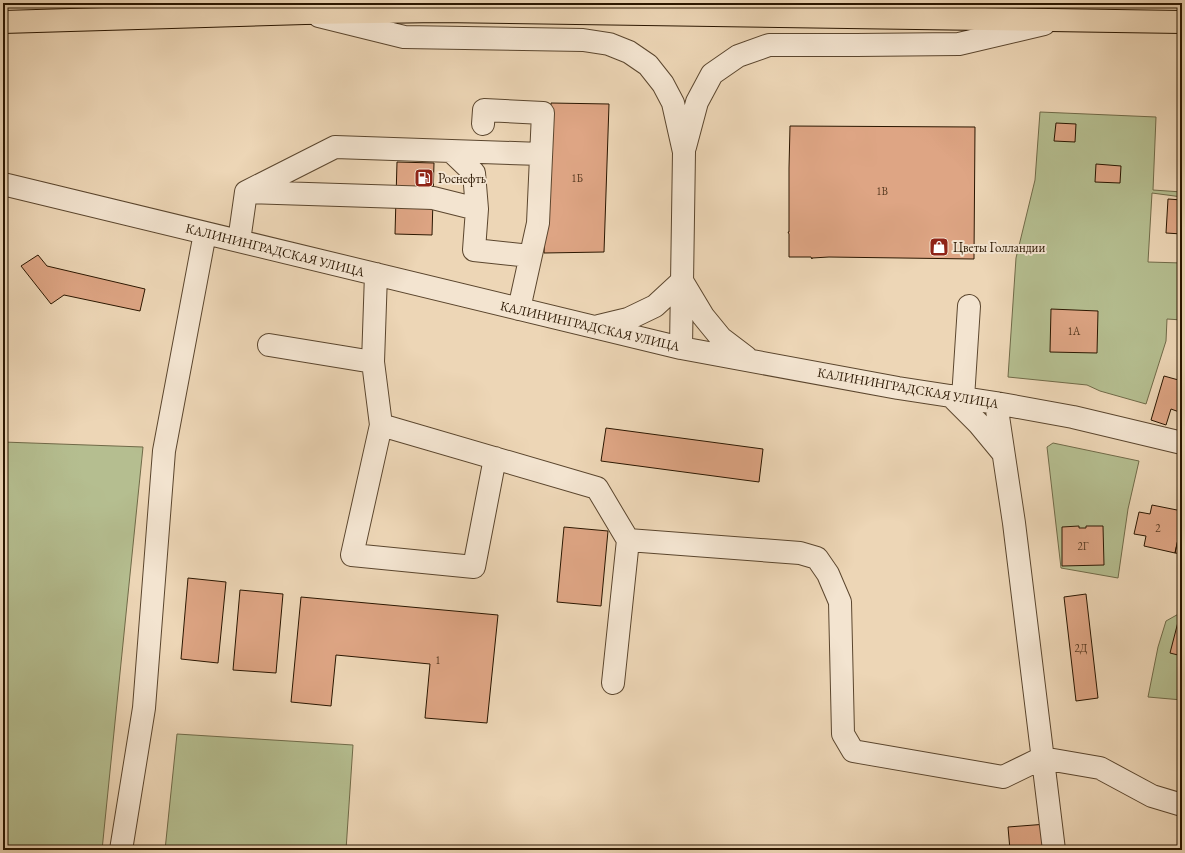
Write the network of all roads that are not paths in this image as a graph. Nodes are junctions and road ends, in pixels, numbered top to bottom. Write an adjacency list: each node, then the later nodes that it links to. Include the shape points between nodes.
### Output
1 (305, 13): 2 (highway, via 440,11); 3 (highway); 8 (street, via 404,37 583,40 609,44 629,52 648,65 663,84 673,103)
2 (1060, 20): 4 (highway); 8 (street, via 959,44 769,45 738,56 712,74 697,102)
3 (3, 22)
4 (1182, 22)
5 (479, 138): 6 (street); 6 (street, via 482,165); 7 (street)
6 (542, 141): 14 (street, via 538,223)
7 (451, 151): 10 (street, via 335,147); 11 (street, via 474,173)
8 (684, 152): 16 (street)
9 (3, 184): 12 (street, КАЛИНИНГРАДСКАЯ УЛИЦА)
10 (246, 192): 11 (street, via 434,198); 13 (street)
11 (477, 209): 14 (street, via 474,250)
12 (205, 233): 13 (street, КАЛИНИНГРАДСКАЯ УЛИЦА); 34 (street, via 164,451 144,708)
13 (239, 241): 15 (street, КАЛИНИНГРАДСКАЯ УЛИЦА)
14 (530, 256): 18 (street)
15 (376, 274): 18 (street, КАЛИНИНГРАДСКАЯ УЛИЦА); 23 (street)
16 (682, 281): 19 (street, via 655,306 628,319); 21 (street); 22 (street, via 703,316 721,338)
17 (969, 306): 24 (street)
18 (519, 308): 19 (street, КАЛИНИНГРАДСКАЯ УЛИЦА)
19 (596, 327): 21 (street, КАЛИНИНГРАДСКАЯ УЛИЦА)
20 (269, 345): 23 (street)
21 (681, 348): 22 (street, КАЛИНИНГРАДСКАЯ УЛИЦА)
22 (750, 360): 24 (street, КАЛИНИНГРАДСКАЯ УЛИЦА)
23 (373, 362): 26 (street)
24 (957, 397): 25 (street, КАЛИНИНГРАДСКАЯ УЛИЦА); 28 (street)
25 (996, 403): 27 (street, КАЛИНИНГРАДСКАЯ УЛИЦА); 28 (street)
26 (381, 425): 29 (street); 29 (street, via 352,555 474,566)
27 (1182, 443)
28 (1004, 454): 32 (street)
29 (495, 458): 30 (street, via 597,488)
30 (628, 540): 31 (street); 32 (street, via 800,553 817,558 828,574 840,602 843,734 853,751 1003,777)
31 (613, 683)
32 (1042, 758): 33 (street, via 1100,768 1152,796); 35 (street)
33 (1182, 806)
34 (121, 850)
35 (1054, 850)

